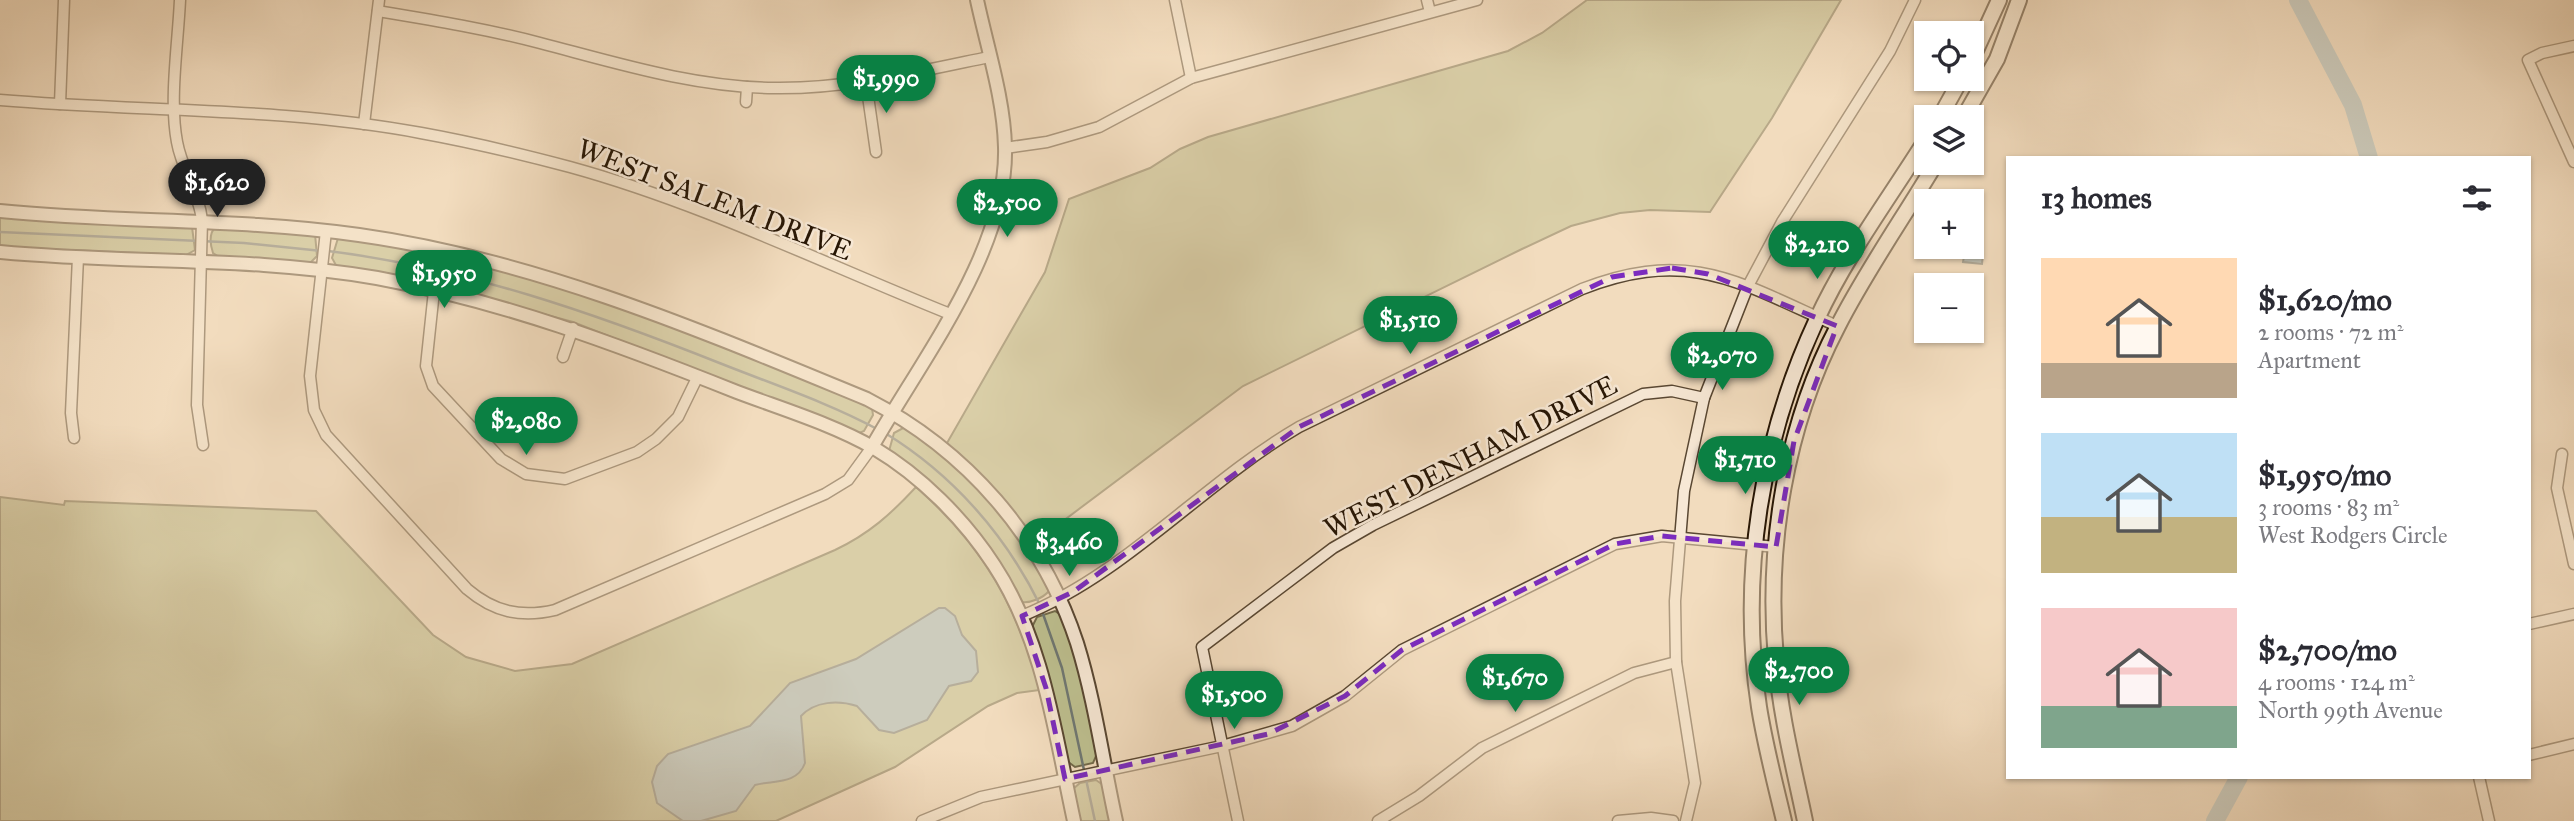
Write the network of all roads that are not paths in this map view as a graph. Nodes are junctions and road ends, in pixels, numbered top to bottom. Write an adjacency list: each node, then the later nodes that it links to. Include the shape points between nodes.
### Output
1 (64, 0): 21 (street)
2 (180, 0): 23 (street)
3 (977, 0): 14 (street)
4 (1175, 0): 15 (street)
5 (1427, 0): 11 (street)
6 (1477, 0): 11 (street)
7 (1915, 0): 37 (street, via 1890,51 1782,222)
8 (1999, 0): 12 (main road)
9 (2019, 0): 18 (main road, via 2003,47)
10 (379, 5): 17 (street, via 666,76); 24 (street)
11 (1430, 12): 15 (street)
12 (1984, 33)
13 (2574, 46): 28 (street, via 2528,60)
14 (989, 57): 16 (street); 25 (street)
15 (1191, 78): 25 (street, via 1099,127)
16 (866, 82): 17 (street); 26 (street)
17 (747, 87): 20 (street)
18 (1980, 92): 22 (main road)
19 (0, 100): 21 (street, WEST SALEM DRIVE)
20 (746, 102)
21 (60, 104): 23 (street, WEST SALEM DRIVE)
22 (1972, 105)
23 (175, 108): 24 (street, WEST SALEM DRIVE); 31 (street, via 179,151)
24 (365, 124): 39 (street, WEST SALEM DRIVE, via 473,143 621,183)
25 (1005, 148): 39 (street, via 1003,187 994,225)
26 (876, 152)
27 (1914, 159): 40 (main road)
28 (2574, 162)
29 (1929, 175): 41 (main road)
30 (0, 211): 31 (street)
31 (202, 220): 32 (street); 35 (street)
32 (326, 231): 36 (street); 46 (street, via 466,256 569,283 814,377)
33 (0, 252): 34 (street)
34 (78, 257): 35 (street); 47 (street, via 71,413)
35 (202, 261): 36 (street); 48 (street, via 197,405)
36 (323, 271): 38 (street); 49 (street, via 310,376 314,410 326,435 467,589 507,612 529,615 555,610 825,494 848,480)
37 (1748, 286): 40 (street); 45 (street); 55 (street, via 1672,268 1637,271 1582,289 1280,438)
38 (434, 291): 42 (street); 44 (street, via 426,366 433,386 501,459 526,474 565,479 637,452 678,417)
39 (950, 314): 46 (street)
40 (1817, 317): 41 (street); 52 (main road, via 1781,409 1766,468)
41 (1838, 326): 53 (main road, via 1794,441)
42 (573, 328): 43 (street); 44 (street)
43 (563, 357)
44 (698, 376): 49 (street)
45 (1704, 398): 51 (street, via 1692,440); 61 (street, WEST DENHAM DRIVE, via 1672,391 1643,394 1333,548 1202,647)
46 (892, 412): 49 (street); 55 (street, via 943,447 992,495 1037,555)
47 (74, 438)
48 (202, 445)
49 (872, 447): 57 (street, via 916,480 966,528 995,566)
50 (2562, 454): 54 (street, via 2557,488)
51 (1679, 537): 52 (street); 59 (street); 61 (street, via 1648,536 1615,544 1402,650 1314,715)
52 (1756, 545): 53 (street); 74 (main road, via 1754,657 1767,748)
53 (1776, 547): 75 (main road, via 1772,597 1776,661)
54 (2574, 564)
55 (1061, 600): 57 (street); 63 (street, via 1083,667)
56 (2574, 614): 58 (street)
57 (1022, 616): 64 (street, via 1046,688)
58 (2531, 624)
59 (1676, 662): 70 (street, via 1634,673 1482,748); 73 (street, via 1695,783)
60 (2574, 744): 62 (street)
61 (1222, 746): 63 (street); 69 (street)
62 (2531, 755)
63 (1105, 771): 64 (street); 68 (street)
64 (1065, 779): 66 (street, via 981,797); 67 (street)
65 (2479, 779): 76 (street)
66 (922, 821)
67 (1074, 821)
68 (1116, 821)
69 (1238, 821)
70 (1378, 821)
71 (1618, 821): 72 (street)
72 (1673, 821)
73 (1686, 821)
74 (1784, 821)
75 (1805, 821)
76 (2489, 821)

